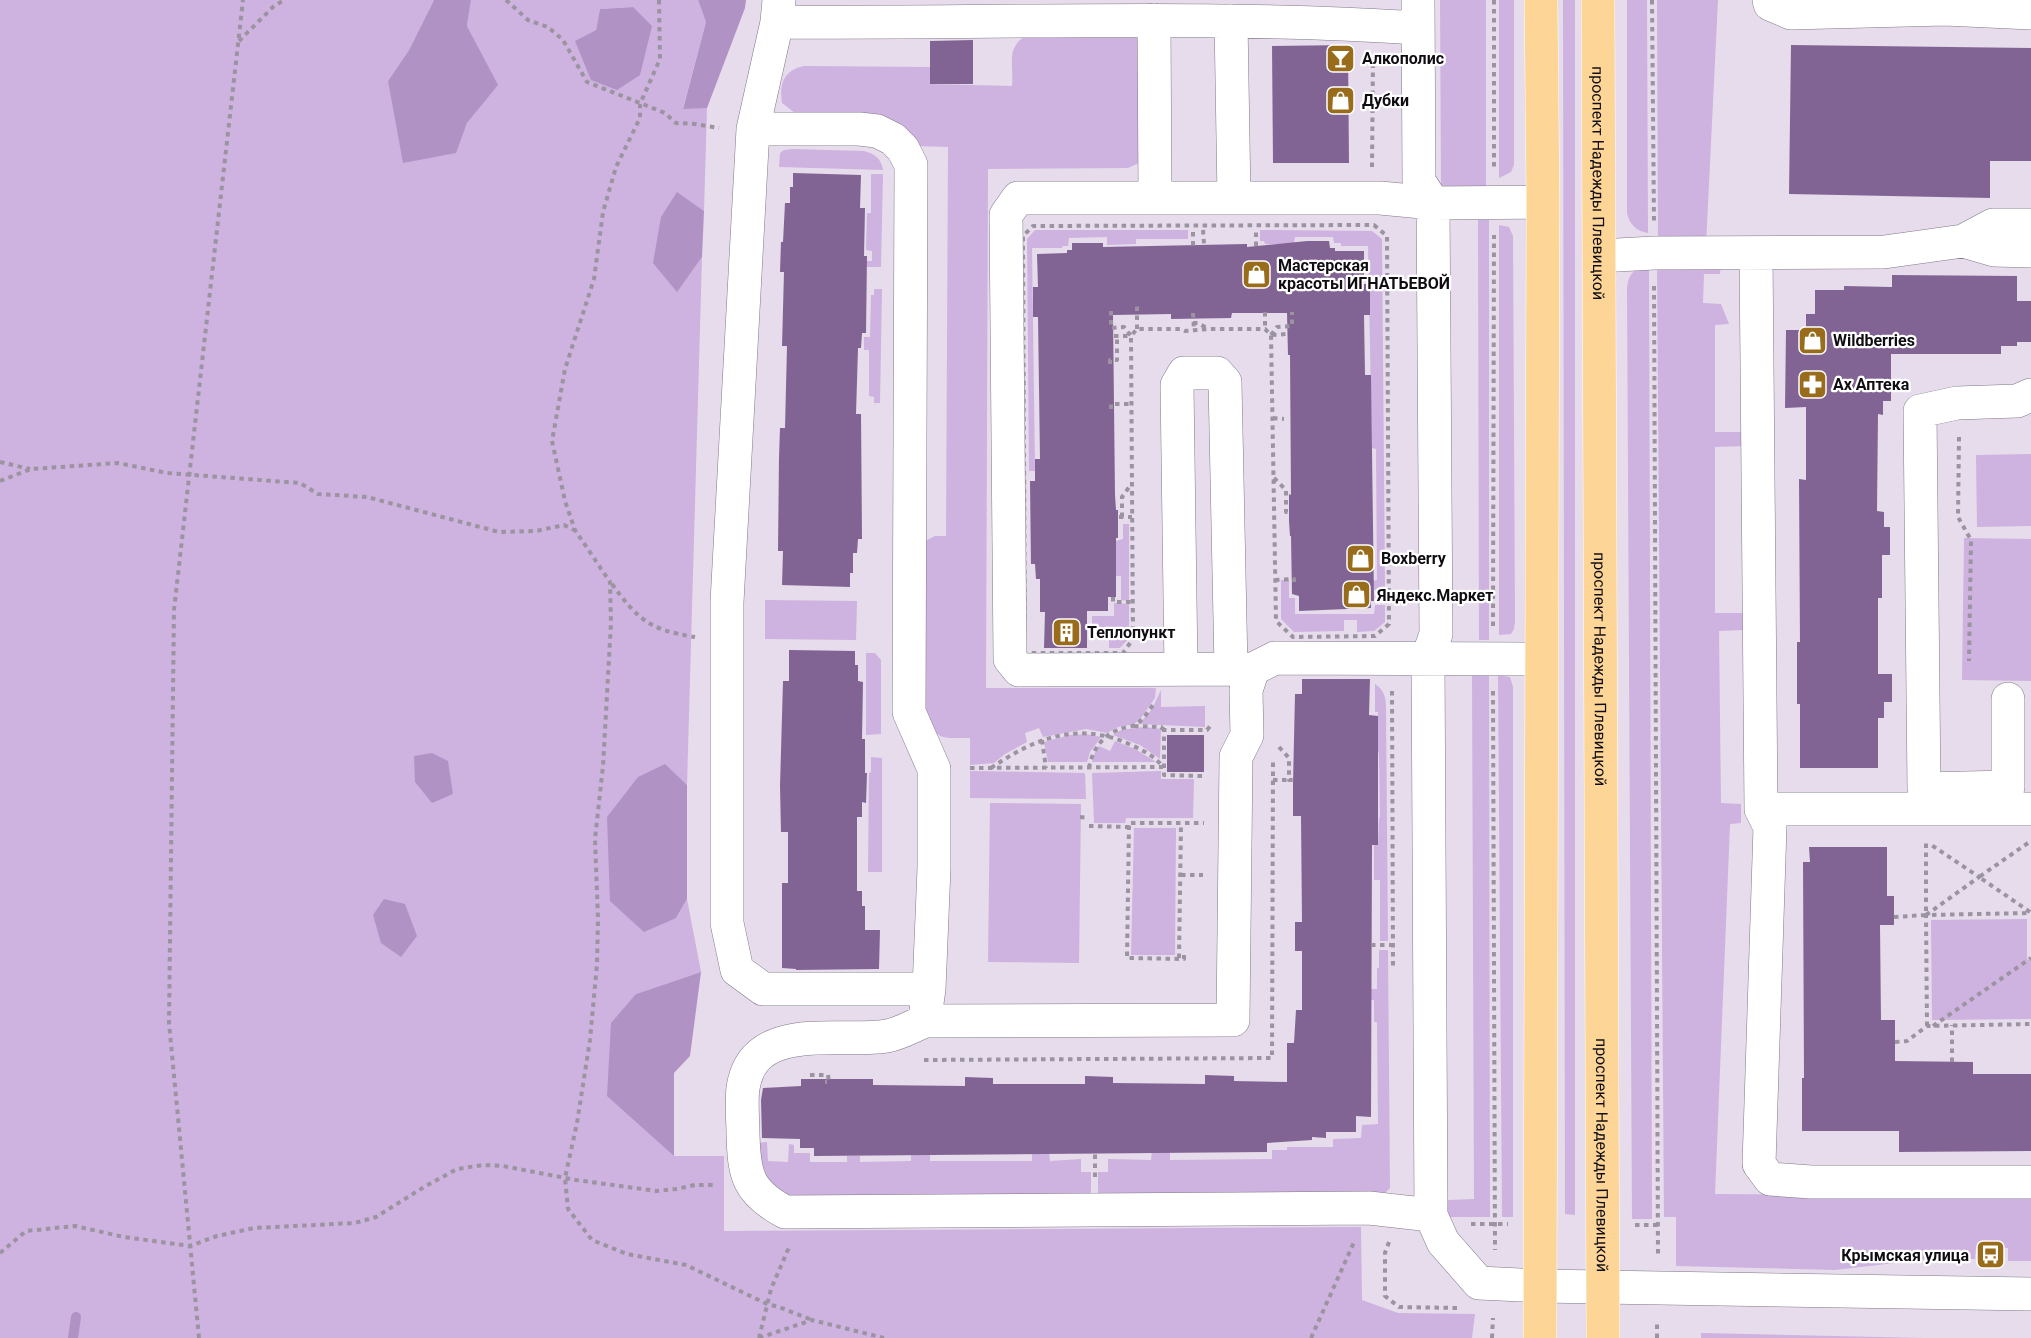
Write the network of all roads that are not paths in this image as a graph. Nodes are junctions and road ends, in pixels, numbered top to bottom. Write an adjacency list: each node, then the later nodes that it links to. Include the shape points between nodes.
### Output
1 (1541, 0): 13 (main road)
2 (1598, 0): 19 (main road, проспект Надежды Плевицкой)
3 (1769, 0): 4 (street, via 1791,13)
4 (1945, 5): 7 (street)
5 (778, 11): 6 (street); 10 (street)
6 (1174, 13): 9 (street); 11 (street)
7 (2031, 13)
8 (1418, 14): 9 (street, via 1371,25); 14 (street, via 1419,181)
9 (1231, 21): 12 (street)
10 (753, 129): 28 (street, via 877,131 903,149 910,165 909,712 934,769); 28 (street, via 727,602 727,923 736,970 763,988)
11 (1155, 198): 12 (street); 24 (street, via 1018,198 1006,215 1010,659 1019,670)
12 (1234, 198): 14 (street, via 1380,198)
13 (1543, 202): 14 (street); 22 (main road)
14 (1432, 203): 21 (street, via 1436,634)
15 (2031, 225): 16 (street, via 1993,225)
16 (1963, 241): 17 (street, via 1994,250); 18 (street, via 1884,252)
17 (2031, 251)
18 (1756, 253): 19 (street); 26 (street)
19 (1599, 256): 33 (main road, проспект Надежды Плевицкой)
20 (2031, 395): 25 (street, via 2017,401 1957,403 1920,411 1924,789 2008,787)
21 (1428, 657): 22 (street); 23 (street); 31 (street)
22 (1541, 659): 32 (main road)
23 (1253, 665): 24 (street); 24 (street, via 1225,382 1217,373 1185,373 1177,385); 29 (street, via 1246,690 1247,735 1236,757 1233,1020)
24 (1181, 669)
25 (2008, 699)
26 (1761, 809): 27 (street); 30 (street, via 1770,827 1759,1164 1770,1179 1811,1182)
27 (2031, 809)
28 (929, 989): 29 (street)
29 (925, 1021): 31 (street, via 888,1036 805,1038 772,1046 751,1064 743,1088 743,1150 746,1173 767,1202 785,1212 1369,1208)
30 (2031, 1182)
31 (1431, 1215): 32 (street, via 1443,1242 1479,1282)
32 (1540, 1286): 33 (street); 35 (main road)
33 (1602, 1286): 34 (street); 36 (main road, проспект Надежды Плевицкой)
34 (2031, 1294)
35 (1540, 1338)
36 (1603, 1338)

